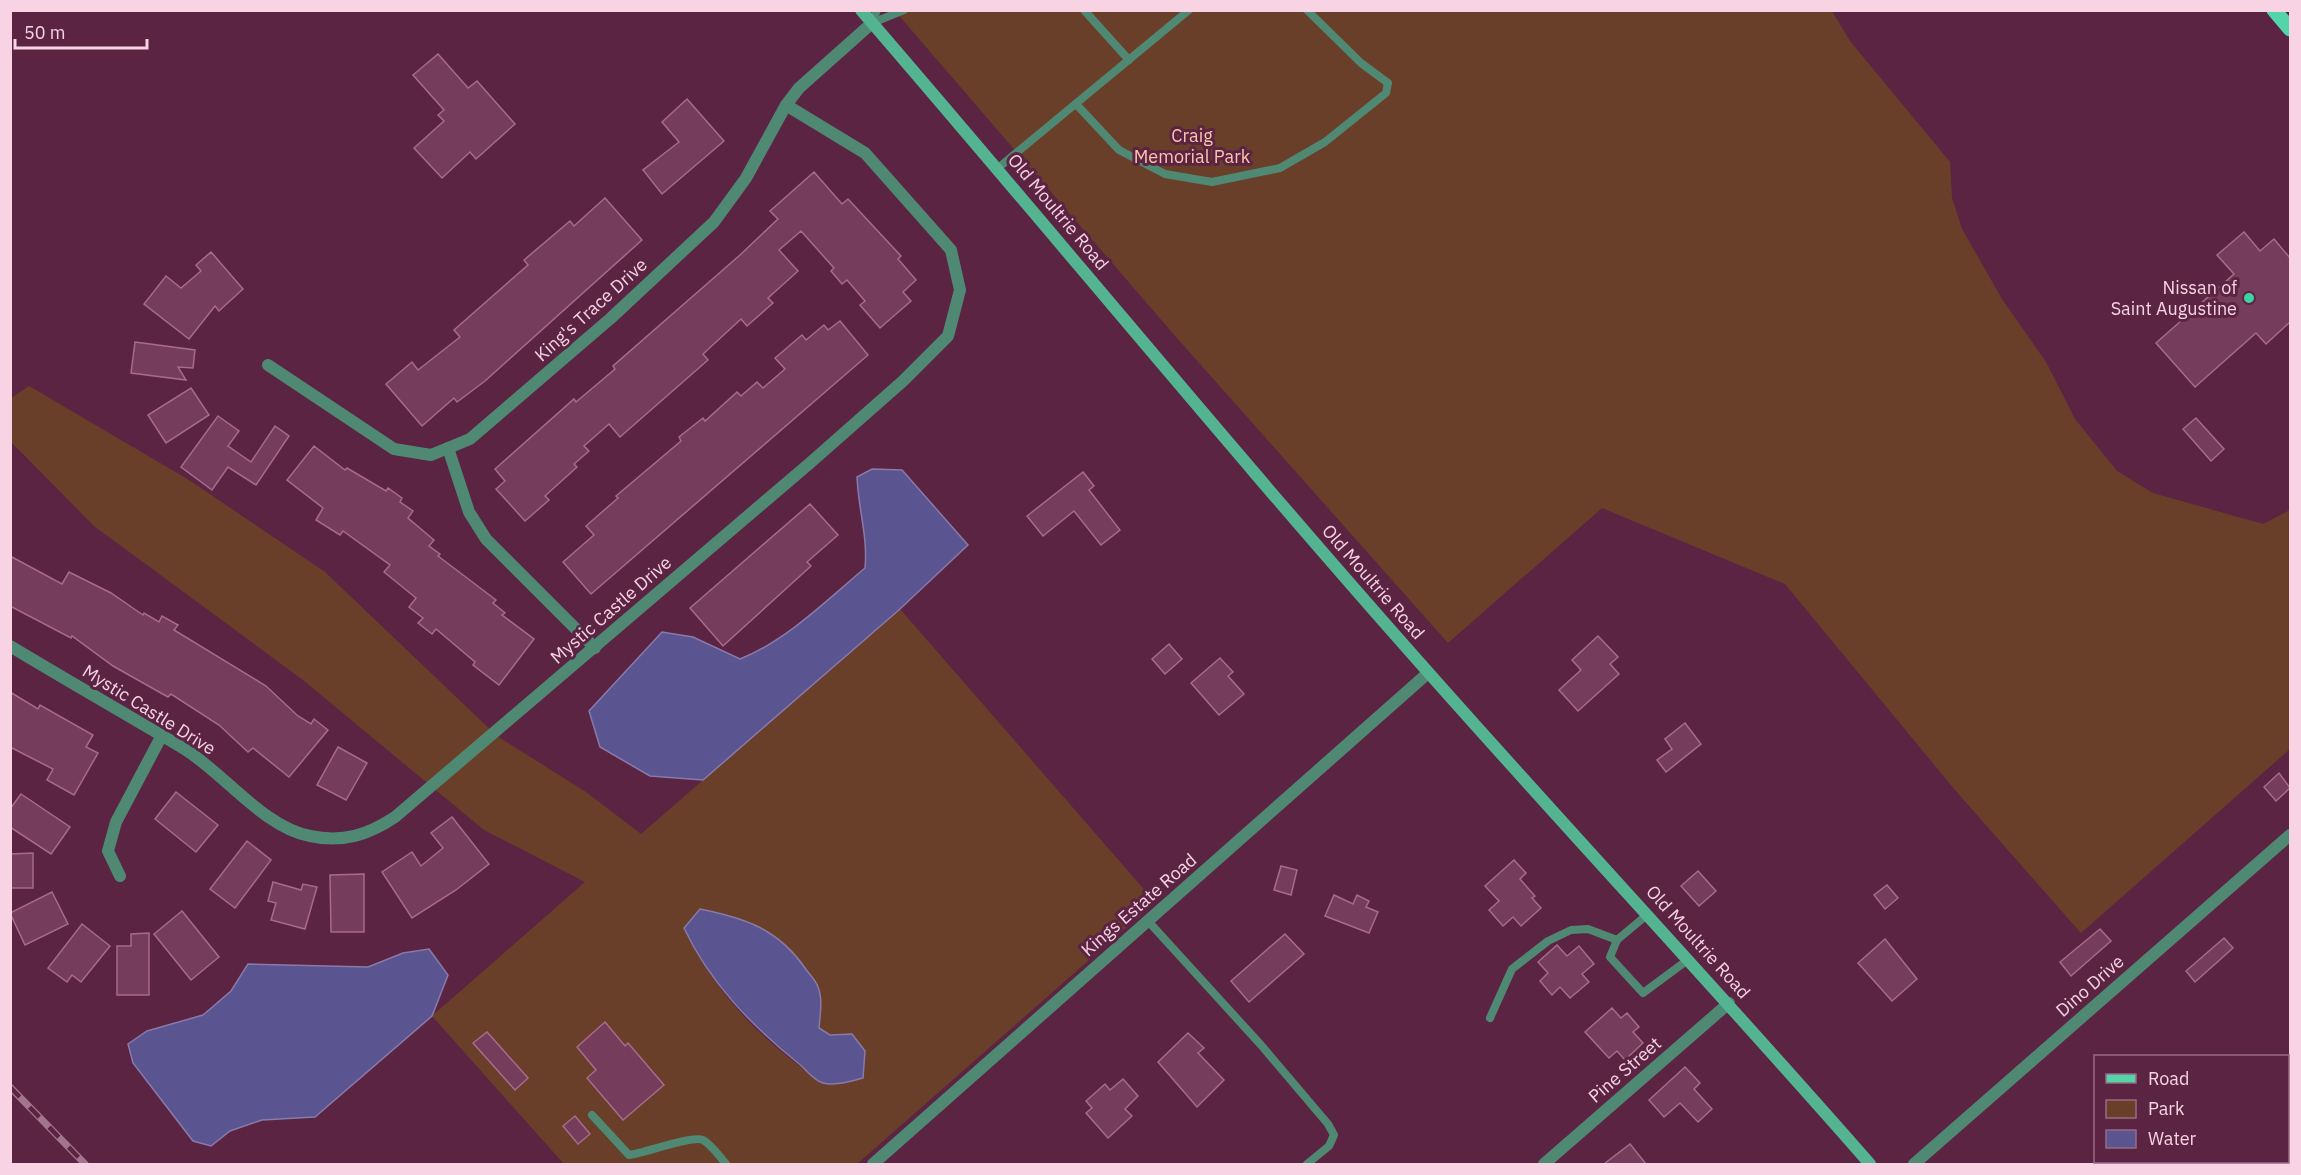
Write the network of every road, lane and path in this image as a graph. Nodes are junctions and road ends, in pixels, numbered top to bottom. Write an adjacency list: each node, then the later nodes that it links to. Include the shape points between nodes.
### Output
1 (861, 10): 7 (main road, Old Moultrie Road)
2 (904, 10): 7 (lane)
3 (1084, 10): 9 (lane)
4 (1190, 10): 9 (lane)
5 (1307, 10): 10 (lane, via 1361,63 1388,83 1386,93 1325,142 1280,168 1212,182 1164,174 1119,150)
6 (2274, 10): 8 (main road)
7 (874, 17): 11 (street, King's Trace Drive); 12 (main road, Old Moultrie Road)
8 (2290, 29)
9 (1129, 60): 10 (lane)
10 (1076, 104): 12 (lane)
11 (786, 105): 14 (street, King's Trace Drive, via 746,178 714,222 611,318 470,439); 16 (street, Mystic Castle Drive, via 865,153 951,250 960,290 948,336 903,381)
12 (998, 168): 17 (main road, Old Moultrie Road)
13 (268, 365): 14 (street, King's Trace Drive, via 394,449 431,455)
14 (448, 448): 16 (street, via 469,512 486,538)
15 (10, 646): 18 (street, Mystic Castle Drive)
16 (595, 648): 18 (street, Mystic Castle Drive, via 395,817 360,837 310,836 283,826 184,749)
17 (1428, 673): 21 (main road, Old Moultrie Road); 22 (street, Kings Estate Road)
18 (161, 737): 20 (street, via 116,822 108,851)
19 (2290, 835): 33 (street, Dino Drive)
20 (120, 876)
21 (1648, 914): 23 (lane); 24 (main road, Old Moultrie Road)
22 (1148, 921): 29 (street, Kings Estate Road); 30 (lane, via 1328,1124 1334,1135 1329,1146)
23 (1617, 940): 24 (lane, via 1610,957 1643,993); 26 (lane, via 1588,929 1570,930 1548,941 1512,969)
24 (1689, 959): 25 (main road, Old Moultrie Road)
25 (1729, 1003): 31 (street, Pine Street); 32 (main road, Old Moultrie Road)
26 (1490, 1018)
27 (592, 1115): 28 (lane, via 629,1155 700,1138)
28 (726, 1164)
29 (873, 1164)
30 (1308, 1164)
31 (1544, 1164)
32 (1870, 1164)
33 (1914, 1164)

